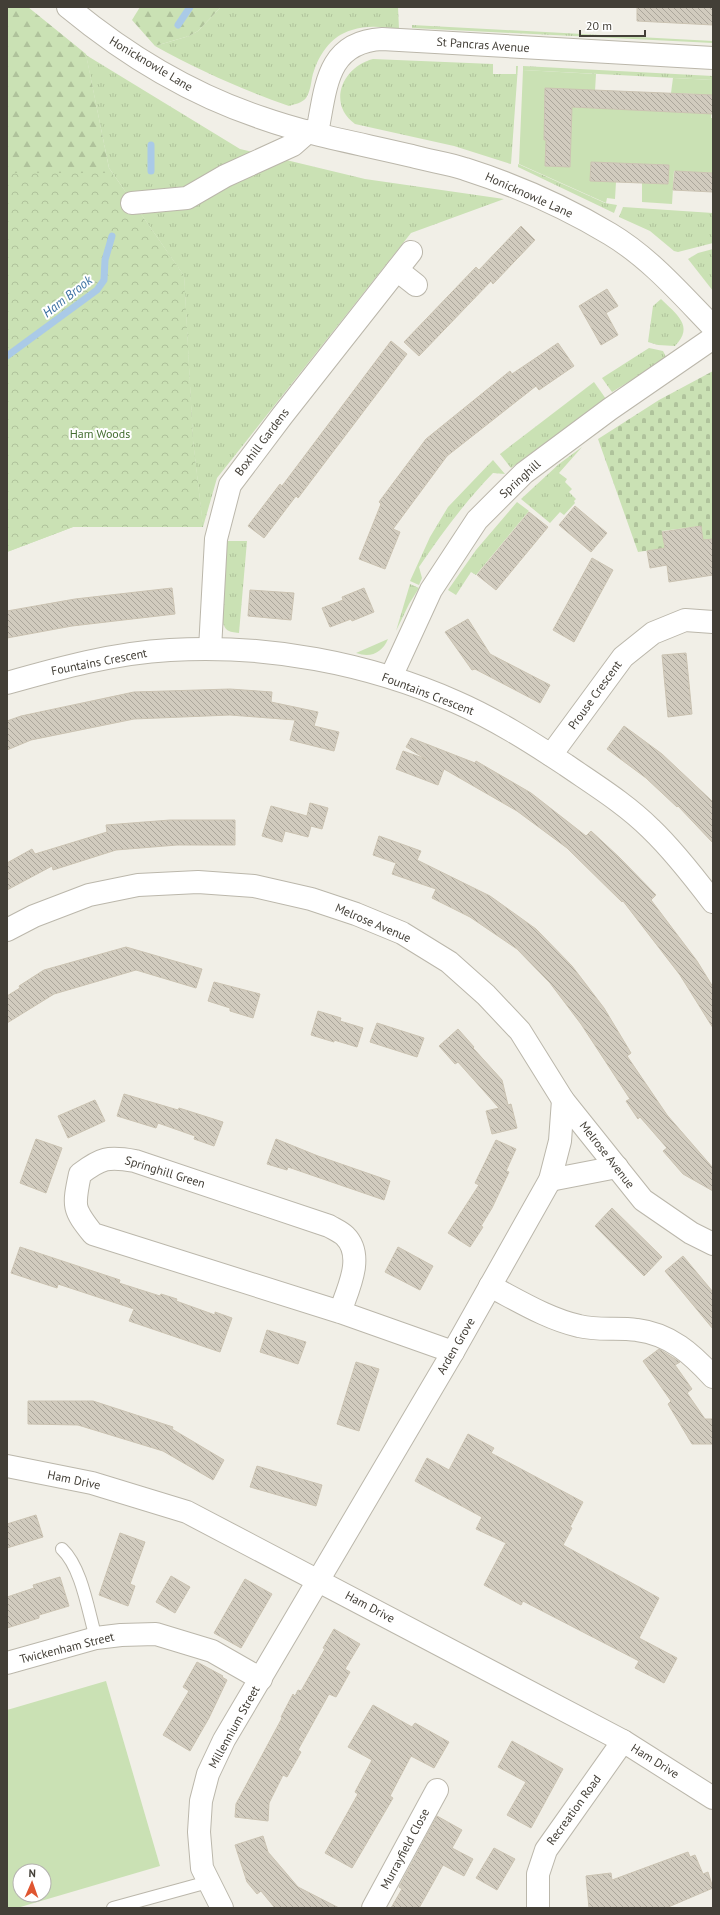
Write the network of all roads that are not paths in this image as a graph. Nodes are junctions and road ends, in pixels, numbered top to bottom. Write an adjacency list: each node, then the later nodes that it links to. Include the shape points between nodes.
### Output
1 (68, 7): 3 (street, Honicknowle Lane, via 123,49 188,88 262,118)
2 (713, 58): 3 (street, St Pancras Avenue, via 367,40 352,46 335,62)
3 (313, 132): 4 (street, via 293,145 225,176 187,198); 8 (street, Honicknowle Lane, via 464,168 512,185 559,207 609,234 651,264)
4 (132, 203)
5 (411, 252): 6 (street, Boxhill Gardens)
6 (397, 270): 7 (street); 11 (street, Boxhill Gardens, via 230,485 216,539)
7 (416, 285)
8 (713, 327)
9 (713, 338): 12 (street, Springhill, via 524,472 477,520 431,590)
10 (713, 622): 14 (street, Prouse Crescent, via 685,620 653,633 623,657)
11 (210, 649): 12 (street, Fountains Crescent, via 264,652 324,661); 13 (street, Fountains Crescent, via 124,655 56,669)
12 (391, 677): 14 (street, Fountains Crescent, via 456,702 507,728)
13 (7, 683)
14 (551, 755): 15 (street, Fountains Crescent, via 608,793 651,829 698,881)
15 (713, 902)
16 (7, 930): 17 (street, Melrose Avenue, via 34,916 89,895 138,885 198,882 254,886 311,899 402,933 449,962 486,995 520,1031)
17 (563, 1100): 18 (street, Melrose Avenue); 19 (street, Arden Grove, via 560,1141)
18 (617, 1167): 19 (street); 20 (street, Melrose Avenue, via 643,1200 691,1233)
19 (550, 1180): 21 (street, Arden Grove)
20 (713, 1244)
21 (490, 1286): 23 (street, Arden Grove); 24 (street, via 538,1312 580,1326 638,1330 673,1340)
22 (340, 1312): 22 (street, Springhill Green, via 94,1234 77,1214 75,1195 80,1174 96,1162 115,1157 329,1226 345,1235 355,1254 352,1277); 23 (street, Springhill Green)
23 (453, 1352): 27 (street, Arden Grove)
24 (713, 1377)
25 (7, 1466): 27 (street, Ham Drive, via 92,1483 187,1512)
26 (62, 1549): 28 (lane, via 69,1555 75,1567)
27 (320, 1580): 30 (street, Millennium Street); 31 (street, Ham Drive)
28 (96, 1638): 29 (street, Twickenham Street); 30 (street, Twickenham Street, via 156,1634 212,1651)
29 (7, 1663)
30 (260, 1679): 34 (street, Millennium Street, via 224,1740 208,1774 201,1801 199,1832 202,1868)
31 (623, 1741): 33 (street, Ham Drive); 38 (street, Recreation Road, via 546,1850 538,1874)
32 (437, 1790): 37 (street, Murrayfield Close)
33 (713, 1798)
34 (208, 1882): 35 (lane); 36 (street, Millennium Street)
35 (113, 1908)
36 (222, 1908)
37 (373, 1908)
38 (538, 1908)

